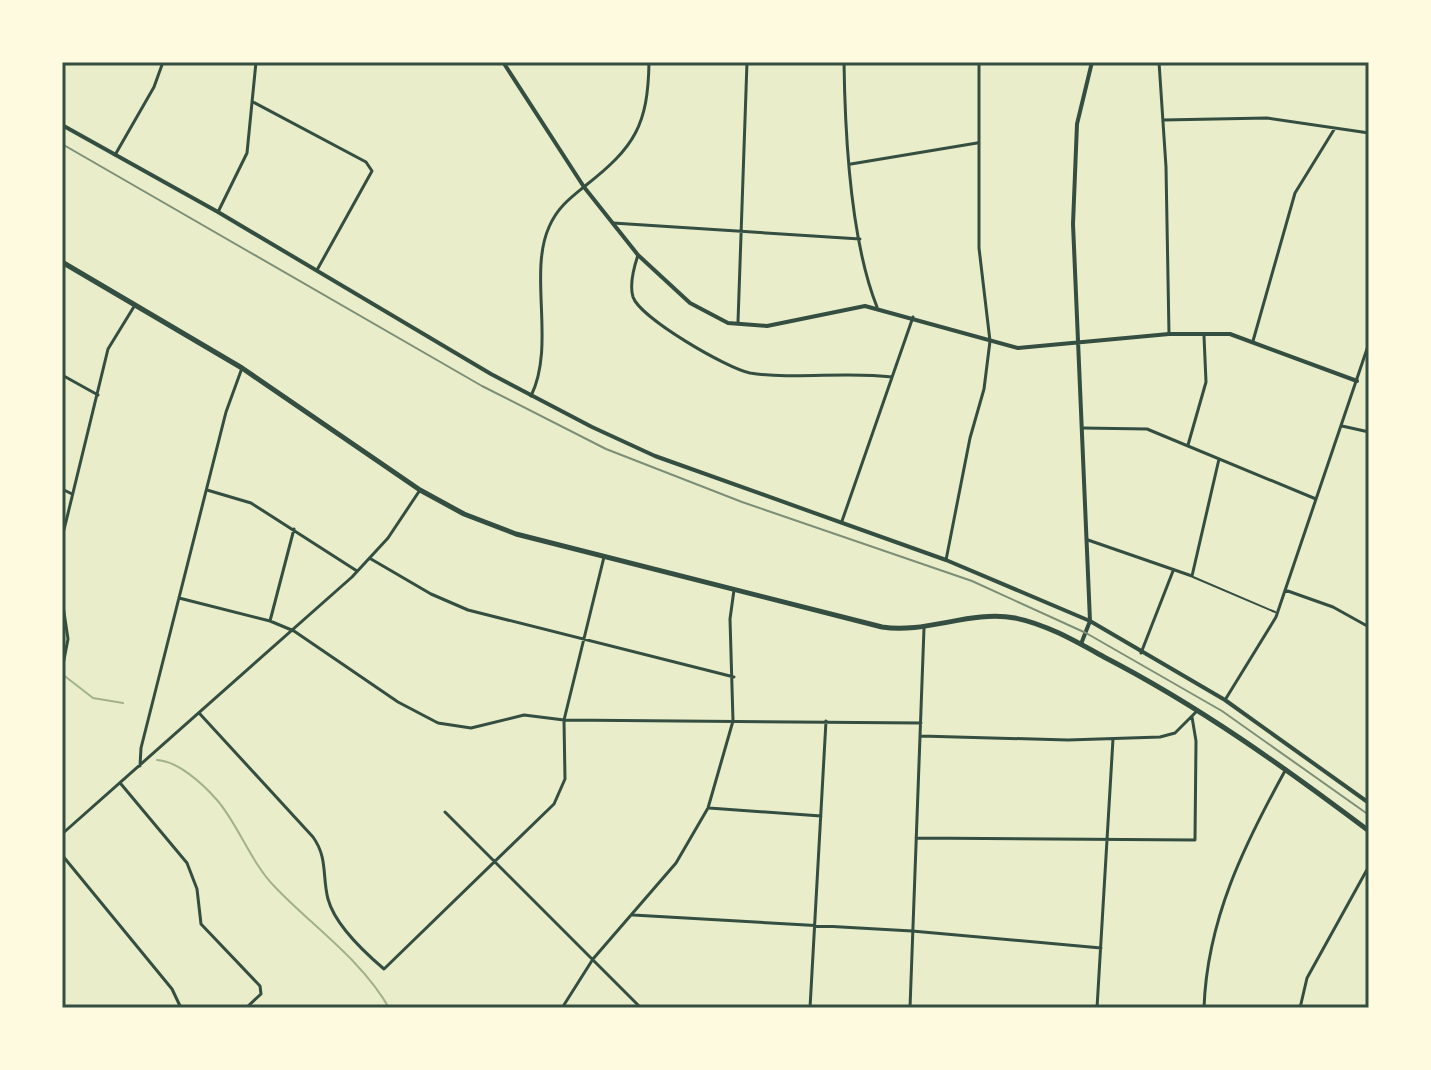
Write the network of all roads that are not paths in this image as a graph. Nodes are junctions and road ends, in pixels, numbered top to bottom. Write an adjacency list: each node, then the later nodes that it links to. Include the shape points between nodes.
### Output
1 (163, 62): 16 (street)
2 (256, 62): 10 (street)
3 (503, 62): 18 (street)
4 (649, 62): 18 (street, via 648,104 639,132)
5 (747, 62): 21 (street)
6 (844, 62): 17 (street)
7 (979, 62): 15 (street)
8 (1092, 62): 34 (street, via 1075,154)
9 (1159, 62): 11 (street)
10 (253, 102): 19 (street, via 244,164); 25 (street, via 371,168 371,178)
11 (1163, 120): 13 (street, via 1267,118); 31 (street)
12 (62, 125): 16 (street)
13 (1335, 128): 14 (street); 33 (street, via 1295,193)
14 (1369, 133)
15 (977, 143): 17 (street); 32 (street, via 981,291)
16 (115, 155): 19 (street)
17 (849, 164): 22 (street)
18 (584, 187): 20 (street); 41 (street, via 558,210 544,237 542,350)
19 (218, 212): 25 (street)
20 (611, 223): 21 (street); 23 (street)
21 (743, 232): 22 (street); 29 (street)
22 (860, 239): 27 (street)
23 (638, 255): 29 (street, via 690,303); 38 (street, via 632,288 636,303 727,364 758,374)
24 (62, 262): 26 (highway)
25 (317, 270): 41 (street)
26 (135, 305): 36 (highway); 40 (street, via 108,349)
27 (877, 307): 28 (street); 29 (street, via 767,326)
28 (913, 317): 32 (street); 38 (street)
29 (738, 324)
30 (1204, 333): 31 (street); 33 (street); 45 (street, via 1206,382)
31 (1169, 334): 34 (street)
32 (990, 341): 34 (street, via 1018,348); 58 (street)
33 (1253, 341): 39 (street)
34 (1078, 343): 43 (street)
35 (1369, 343): 39 (street)
36 (242, 368): 48 (street); 49 (highway)
37 (62, 375): 40 (street)
38 (892, 377): 52 (street)
39 (1357, 381): 42 (street)
40 (98, 395): 50 (street)
41 (531, 396): 52 (street, via 655,456)
42 (1342, 426): 44 (street); 51 (street)
43 (1082, 428): 45 (street, via 1142,428); 55 (street)
44 (1369, 432)
45 (1188, 445): 46 (street)
46 (1219, 459): 51 (street); 61 (street)
47 (62, 489): 50 (street)
48 (207, 490): 53 (street, via 251,503); 64 (street)
49 (420, 490): 56 (highway, via 495,527); 57 (street)
50 (72, 494): 54 (street)
51 (1316, 499): 63 (street)
52 (842, 521): 58 (street)
53 (294, 529): 60 (street); 67 (street)
54 (62, 538)
55 (1088, 540): 59 (street); 68 (street)
56 (604, 557): 62 (highway); 72 (street)
57 (370, 559): 60 (street); 72 (street, via 451,603)
58 (946, 560): 68 (street)
59 (1173, 569): 61 (street); 74 (street)
60 (357, 571): 71 (street)
61 (1192, 576): 66 (lane)
62 (734, 590): 69 (highway, via 882,627); 76 (street)
63 (1285, 590): 66 (street); 70 (street)
64 (179, 598): 67 (street); 87 (street)
65 (62, 599): 75 (street, via 68,639)
66 (1277, 613): 77 (street)
67 (270, 621): 71 (street)
68 (1090, 621): 73 (street); 74 (street)
69 (924, 626): 73 (highway, via 1004,617); 84 (street)
70 (1369, 627)
71 (294, 631): 79 (street); 81 (street, via 438,723 471,728 524,715)
72 (583, 639): 76 (street); 81 (street)
73 (1081, 644): 78 (highway)
74 (1141, 653): 77 (street)
75 (62, 670)
76 (734, 677): 82 (street)
77 (1225, 700): 90 (street)
78 (1199, 709): 80 (street); 88 (highway)
79 (200, 714): 87 (street); 99 (street, via 319,845 334,914 384,969)
80 (1192, 717): 86 (street, via 1168,736); 97 (street, via 1195,840)
81 (564, 720): 82 (street); 99 (street, via 560,793 548,813)
82 (733, 721): 83 (street); 91 (street)
83 (826, 721): 84 (street); 93 (street)
84 (921, 723): 85 (street)
85 (921, 736): 86 (street); 96 (street)
86 (1113, 739): 97 (street)
87 (140, 766): 89 (street)
88 (1286, 769): 94 (highway); 113 (street, via 1234,868 1206,975)
89 (121, 784): 95 (street); 107 (street, via 187,863 201,924 260,986 261,994)
90 (1369, 803)
91 (708, 808): 93 (street); 101 (street, via 676,863)
92 (445, 812): 99 (street)
93 (821, 816): 102 (street)
94 (1369, 831)
95 (62, 834)
96 (916, 838): 97 (street); 103 (street)
97 (1109, 839): 104 (street)
98 (62, 855): 106 (street, via 172,989)
99 (496, 862): 105 (street)
100 (1369, 866): 114 (street, via 1307,978)
101 (633, 915): 102 (street); 105 (street)
102 (814, 925): 103 (street); 110 (street)
103 (912, 931): 104 (street); 111 (street)
104 (1101, 948): 112 (street)
105 (593, 959): 108 (street); 109 (street)
106 (181, 1008)
107 (246, 1008)
108 (562, 1008)
109 (641, 1008)
110 (810, 1008)
111 (910, 1008)
112 (1097, 1008)
113 (1204, 1008)
114 (1300, 1008)

